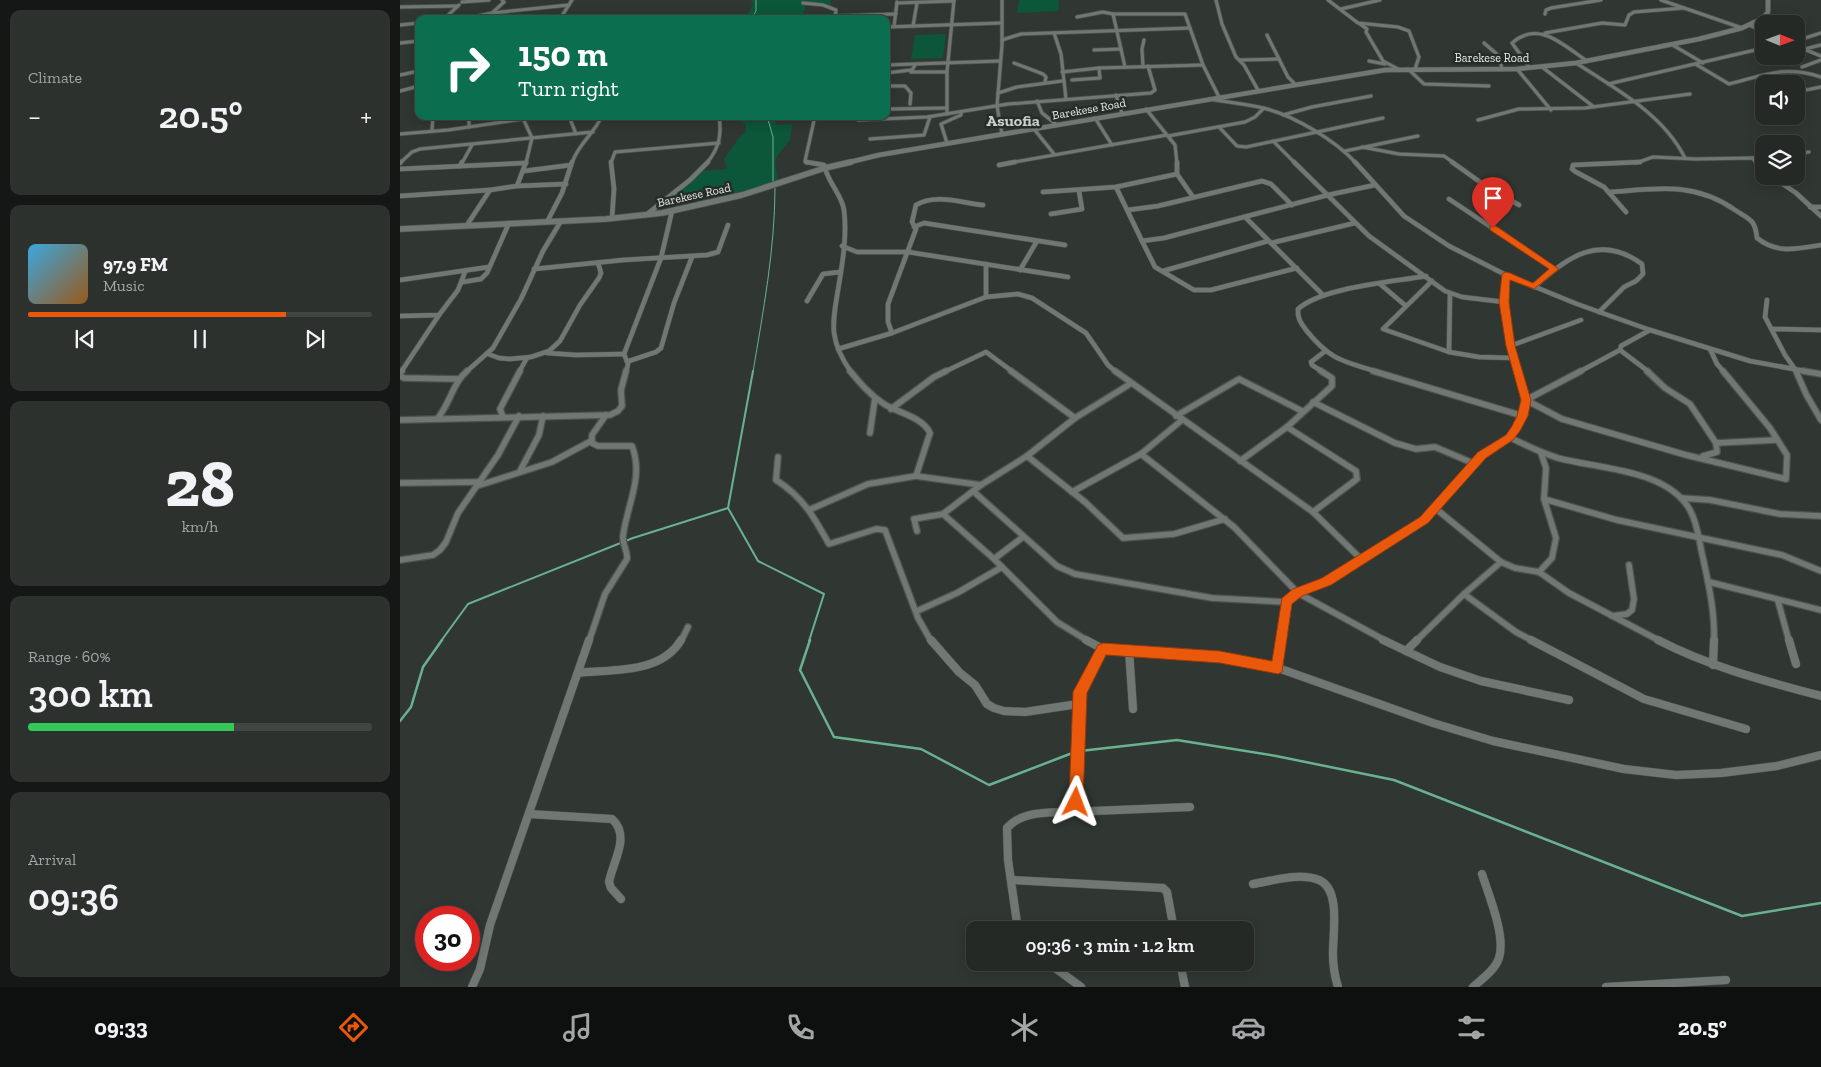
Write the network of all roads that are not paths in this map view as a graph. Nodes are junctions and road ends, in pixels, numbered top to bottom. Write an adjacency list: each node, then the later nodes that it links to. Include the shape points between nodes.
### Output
1 (489, 0): 11 (street)
2 (502, 0): 21 (street, via 504,2)
3 (572, 0): 16 (street)
4 (1002, 0): 32 (street)
5 (1216, 0): 62 (street, via 1222,24)
6 (1328, 0): 20 (street)
7 (1380, 0): 20 (street)
8 (1601, 0): 24 (street, via 1551,8)
9 (1661, 0): 19 (street)
10 (1768, 0): 36 (main road, Barekese Road, via 1766,15)
11 (462, 1): 17 (street)
12 (954, 1): 15 (street); 35 (street)
13 (803, 2): 28 (street, via 832,8 836,10)
14 (897, 2): 15 (street); 22 (street)
15 (917, 3): 37 (street)
16 (569, 5): 21 (street); 27 (street)
17 (457, 6): 18 (street); 25 (street)
18 (400, 7)
19 (1684, 8): 41 (street); 45 (street, via 1634,12 1620,26 1602,23)
20 (1342, 9): 33 (street)
21 (492, 13): 26 (street)
22 (896, 14): 29 (street); 39 (street)
23 (1113, 14): 30 (street, via 1103,12); 40 (street, via 1182,13 1187,16); 43 (street)
24 (1545, 14)
25 (448, 15)
26 (482, 15)
27 (563, 15)
28 (835, 15)
29 (876, 15)
30 (1077, 17)
31 (415, 23): 34 (street)
32 (1001, 23): 35 (street); 49 (street)
33 (1358, 23): 72 (street, via 1367,29); 83 (street, via 1409,31 1419,57)
34 (400, 25)
35 (952, 25): 37 (street); 66 (street)
36 (1749, 25): 41 (main road, Barekese Road); 42 (street)
37 (913, 26): 39 (street)
38 (890, 27): 39 (street)
39 (894, 27)
40 (1190, 28): 43 (street); 71 (street)
41 (1742, 28): 54 (main road, Barekese Road)
42 (1755, 28)
43 (1117, 31): 44 (street); 56 (street)
44 (1054, 32): 49 (street, via 1021,34); 90 (street, via 1060,44)
45 (1545, 33): 65 (street); 80 (street, via 1513,41)
46 (1821, 33): 48 (street)
47 (1267, 35): 61 (street)
48 (1805, 37)
49 (1002, 40): 63 (street)
50 (1144, 40): 75 (street, via 1142,49)
51 (415, 41): 52 (street)
52 (400, 43)
53 (1484, 43): 84 (street, via 1500,56)
54 (1671, 44): 65 (main road, Barekese Road); 69 (street)
55 (1821, 45): 57 (street)
56 (1121, 48): 58 (street); 79 (street)
57 (1805, 49): 60 (street)
58 (1094, 50)
59 (1755, 50): 69 (street)
60 (1821, 58): 77 (street)
61 (1279, 59): 62 (street); 96 (street)
62 (1240, 60): 102 (street)
63 (1000, 61): 66 (street); 105 (street)
64 (1369, 61): 72 (street)
65 (1588, 61): 68 (main road, Barekese Road)
66 (948, 62): 70 (street); 89 (street)
67 (1014, 63): 95 (street, via 1043,74)
68 (1576, 63): 76 (main road, Barekese Road); 97 (street)
69 (1703, 63): 73 (street)
70 (915, 65): 74 (street); 86 (street)
71 (1203, 65): 75 (street); 109 (street)
72 (1387, 65): 81 (street)
73 (1696, 65): 92 (street, via 1729,84 1783,70 1804,71); 97 (street)
74 (890, 67)
75 (1146, 67): 79 (street); 107 (street, via 1154,92)
76 (1542, 67): 80 (main road, Barekese Road); 116 (street)
77 (1802, 67)
78 (1099, 68): 79 (street); 90 (street); 93 (street, via 1100,78)
79 (1125, 68)
80 (1530, 68): 85 (main road, Barekese Road)
81 (1398, 69): 82 (main road, Barekese Road); 96 (main road, Barekese Road)
82 (1408, 69): 83 (main road, Barekese Road); 99 (street, via 1424,84)
83 (1415, 69): 84 (main road, Barekese Road)
84 (1502, 69): 85 (main road, Barekese Road)
85 (1517, 69): 121 (street)
86 (910, 70): 88 (street); 89 (street)
87 (415, 71): 91 (street)
88 (890, 72)
89 (947, 72): 117 (street)
90 (1062, 72): 94 (street)
91 (400, 75)
92 (1821, 78)
93 (1072, 80)
94 (1062, 81): 95 (street); 110 (street)
95 (1045, 82): 105 (street)
96 (1294, 84): 102 (main road, Barekese Road)
97 (1608, 84): 113 (street)
98 (890, 86): 114 (street, via 905,86 911,93)
99 (1489, 86)
100 (415, 87): 104 (street)
101 (1821, 87): 103 (street)
102 (1258, 90): 109 (main road, Barekese Road)
103 (1805, 90)
104 (400, 91)
105 (998, 93): 115 (street)
106 (1690, 94): 113 (street)
107 (1116, 95): 110 (street); 123 (street)
108 (1371, 96): 125 (street)
109 (1219, 97): 111 (main road, Barekese Road)
110 (1066, 99): 112 (street)
111 (1207, 99): 118 (street); 120 (main road, Barekese Road)
112 (1037, 101): 115 (street); 139 (street, via 1042,113)
113 (1635, 103): 116 (street); 163 (street, via 1659,123)
114 (910, 104)
115 (997, 106): 122 (street); 148 (street)
116 (1594, 107): 121 (street)
117 (947, 108): 119 (street); 124 (street)
118 (1264, 108): 125 (street); 141 (street, via 1251,120)
119 (890, 109)
120 (1146, 109): 123 (main road, Barekese Road); 149 (street)
121 (1550, 110): 138 (street, via 1519,109)
122 (961, 112): 124 (street); 155 (street, via 961,115 941,124)
123 (1122, 113): 127 (main road, Barekese Road)
124 (947, 114): 126 (street)
125 (1283, 115): 145 (street)
126 (930, 117): 129 (street); 152 (street, via 924,134)
127 (1095, 118): 139 (main road, Barekese Road); 157 (street)
128 (1383, 118): 145 (street)
129 (890, 119)
130 (432, 120): 143 (street)
131 (468, 120): 140 (street)
132 (511, 120): 140 (street)
133 (524, 120): 151 (street)
134 (571, 120): 147 (street)
135 (600, 120): 144 (street)
136 (720, 120): 154 (street)
137 (814, 120): 172 (street, via 805,161 822,164)
138 (1478, 120)
139 (1057, 125): 142 (main road, Barekese Road)
140 (468, 127): 143 (street)
141 (1219, 127): 149 (street); 153 (street, via 1237,146)
142 (1034, 129): 148 (main road, Barekese Road); 162 (street)
143 (432, 130): 146 (street)
144 (593, 132): 147 (street); 170 (street, via 581,143)
145 (1317, 133): 153 (street); 159 (street)
146 (400, 134)
147 (576, 134): 151 (street)
148 (1002, 134): 155 (main road, Barekese Road)
149 (1168, 136): 157 (street); 175 (street, via 1177,151)
150 (1418, 136): 158 (street)
151 (532, 138): 156 (street); 168 (street)
152 (870, 139)
153 (1273, 141): 186 (street)
154 (719, 143): 198 (street, via 696,174); 201 (street, via 616,152 611,163 614,189)
155 (947, 143): 172 (main road, Barekese Road)
156 (472, 145): 167 (street, via 416,150); 169 (street)
157 (1112, 145): 162 (street)
158 (1362, 147): 159 (street); 191 (street, via 1399,154 1446,157 1487,188)
159 (1345, 150): 177 (street)
160 (1809, 152): 161 (street)
161 (1805, 153)
162 (1054, 154): 171 (street)
163 (1685, 158): 164 (street); 184 (street, via 1653,157 1636,164 1573,165 1572,169 1579,175)
164 (1752, 158): 165 (street); 166 (street)
165 (1755, 158)
166 (1755, 161)
167 (400, 163)
168 (526, 163): 169 (street); 174 (street)
169 (460, 166): 173 (street)
170 (571, 166): 174 (street); 176 (street)
171 (999, 166)
172 (825, 168): 194 (main road, Barekese Road, via 742,195); 215 (street, via 829,181 842,198)
173 (400, 169)
174 (524, 171): 179 (street)
175 (1177, 174): 180 (street); 187 (street)
176 (566, 184): 179 (street); 203 (street)
177 (1376, 185): 186 (street); 229 (street, via 1404,216 1449,246)
178 (1783, 185): 192 (street)
179 (517, 186): 181 (street)
180 (1116, 187): 182 (street); 195 (street)
181 (490, 190): 185 (street); 206 (street)
182 (1080, 191): 183 (street); 197 (street, via 1082,209)
183 (1043, 192)
184 (1609, 192): 196 (street); 214 (street, via 1676,187 1709,193 1750,219 1757,228 1757,238 1771,249)
185 (400, 196)
186 (1328, 196): 190 (street); 205 (street)
187 (1194, 197): 190 (street, via 1262,181 1271,184); 195 (street)
188 (1449, 199): 224 (street)
189 (983, 205): 208 (street, via 922,201 916,205)
190 (1292, 205): 200 (street)
191 (1519, 205)
192 (1810, 206): 193 (street); 199 (street)
193 (1821, 207)
194 (672, 210): 198 (main road, Barekese Road); 217 (street)
195 (1128, 210): 211 (street)
196 (1626, 212)
197 (1051, 214)
198 (646, 215): 201 (main road, Barekese Road)
199 (1821, 216)
200 (1245, 217): 211 (street); 212 (street)
201 (612, 218): 202 (main road, Barekese Road)
202 (561, 221): 203 (main road, Barekese Road); 223 (street)
203 (547, 222): 204 (main road, Barekese Road)
204 (509, 223): 206 (main road, Barekese Road); 221 (street)
205 (1355, 223): 212 (street); 230 (street)
206 (467, 224): 209 (main road, Barekese Road)
207 (728, 225): 218 (street, via 716,253)
208 (914, 227): 210 (street, via 924,223); 216 (street)
209 (400, 229)
210 (1037, 241): 213 (street); 225 (street)
211 (1142, 241): 226 (street, via 1155,266)
212 (1270, 242): 222 (street); 226 (street)
213 (1065, 245)
214 (1821, 245)
215 (842, 246): 216 (street, via 857,252); 228 (street)
216 (908, 252): 220 (street); 251 (street, via 888,303 886,317)
217 (661, 258): 218 (street); 219 (street); 260 (street)
218 (692, 258): 263 (street, via 661,348)
219 (598, 263): 223 (street); 258 (street, via 601,270 599,278 575,312 562,340)
220 (986, 264): 225 (street); 239 (street)
221 (489, 267): 227 (street); 234 (street, via 481,279)
222 (1297, 268): 226 (street, via 1202,291 1186,287); 238 (street)
223 (534, 269): 259 (street, via 517,308)
224 (1554, 269): 236 (street); 244 (street, via 1580,252 1614,250 1638,260 1643,274 1624,287)
225 (1020, 270): 231 (street)
226 (1163, 271)
227 (466, 272): 232 (street); 234 (street)
228 (840, 272): 241 (street, via 823,274); 253 (street, via 832,318)
229 (1506, 274): 236 (street); 242 (street)
230 (1426, 276): 233 (street); 235 (street)
231 (1068, 277)
232 (400, 280)
233 (1432, 281): 237 (street); 243 (street)
234 (463, 282): 245 (street)
235 (1380, 284): 238 (street); 243 (street)
236 (1534, 287): 244 (street)
237 (1450, 293): 242 (street); 257 (street)
238 (1323, 295): 256 (street, via 1302,303 1297,312 1300,321)
239 (986, 297): 251 (street); 268 (street, via 1025,295 1051,310 1086,332 1108,365)
240 (1766, 300): 248 (street, via 1765,316)
241 (807, 301)
242 (1504, 302): 252 (street)
243 (1406, 306): 257 (street, via 1383,329)
244 (1599, 312): 249 (street)
245 (439, 315): 246 (street); 266 (street)
246 (400, 316)
247 (1581, 320): 252 (street)
248 (1772, 329): 250 (street); 264 (street)
249 (1650, 330): 254 (street); 255 (street, via 1621,346)
250 (1821, 330)
251 (892, 333): 253 (street)
252 (1510, 346): 262 (street)
253 (838, 349): 269 (street, via 844,362)
254 (1710, 349): 264 (street); 288 (street, via 1717,364 1770,428)
255 (1620, 350): 270 (street); 290 (street, via 1664,388 1690,404)
256 (1324, 352): 271 (street, via 1311,362 1333,382); 278 (street, via 1371,372)
257 (1449, 352): 262 (street)
258 (545, 353): 260 (street); 261 (street)
259 (488, 354): 261 (street, via 500,359); 267 (street)
260 (624, 354): 263 (street)
261 (527, 358): 279 (street, via 500,409)
262 (1513, 358): 270 (street)
263 (628, 361): 274 (street, via 621,390 622,406 614,414)
264 (1796, 371): 265 (street); 284 (street)
265 (1821, 374)
266 (400, 375): 267 (street, via 404,378)
267 (458, 379): 280 (street, via 447,406)
268 (1130, 384): 277 (street); 281 (street)
269 (875, 398): 272 (street); 286 (street)
270 (1526, 400): 278 (street); 295 (street, via 1562,419)
271 (1313, 402): 273 (street); 297 (street, via 1395,443 1416,449 1443,449)
272 (891, 409): 281 (street, via 934,377 986,352); 299 (street, via 929,429)
273 (1302, 411): 277 (street, via 1239,379); 285 (street)
274 (606, 415): 276 (street); 289 (street)
275 (519, 416): 276 (street); 279 (street); 301 (street)
276 (543, 416): 298 (street, via 539,435)
277 (1176, 416): 283 (street)
278 (1523, 416): 287 (street)
279 (503, 417): 280 (street)
280 (438, 418): 282 (street)
281 (1074, 418): 293 (street)
282 (400, 420)
283 (1182, 420): 292 (street); 296 (street)
284 (1821, 420)
285 (1287, 427): 296 (street); 309 (street, via 1356,471 1357,479)
286 (870, 433)
287 (1510, 437): 291 (street); 297 (street, via 1482,455)
288 (1776, 440): 290 (street); 295 (street, via 1787,455 1786,479)
289 (591, 441): 298 (street, via 552,462); 339 (street, via 598,446 632,446 637,461 623,537 627,559 605,594)
290 (1716, 443): 295 (street, via 1718,448 1714,455)
291 (1541, 453): 305 (street, via 1647,477); 306 (street, via 1546,468)
292 (1141, 454): 304 (street); 312 (street)
293 (1027, 456): 302 (street); 304 (street)
294 (778, 457): 308 (street, via 776,480 792,490)
295 (1696, 457)
296 (1240, 460): 309 (street)
297 (1475, 464): 307 (street)
298 (520, 471): 301 (street)
299 (916, 476): 302 (street); 308 (street, via 868,484)
300 (400, 483): 301 (street)
301 (478, 484): 318 (street, via 458,513 440,550 434,555)
302 (981, 485): 303 (street)
303 (973, 491): 310 (street); 315 (street)
304 (1072, 492): 312 (street, via 1123,538 1174,534)
305 (1681, 498): 311 (street, via 1710,500 1780,514); 314 (street, via 1689,507)
306 (1544, 499): 314 (street, via 1617,520); 323 (street, via 1556,538 1552,558)
307 (1435, 508): 317 (street, via 1414,527); 319 (street)
308 (809, 510): 330 (street, via 828,544 876,529 885,530)
309 (1313, 512): 317 (street)
310 (943, 514): 313 (street, via 914,519); 316 (street)
311 (1821, 516)
312 (1224, 519): 325 (street)
313 (917, 531)
314 (1698, 536): 322 (street, via 1782,555); 324 (street)
315 (1023, 537): 316 (street); 328 (street, via 1057,566 1075,574 1212,598)
316 (994, 559): 321 (street)
317 (1360, 559): 325 (street, via 1326,582)
318 (400, 560)
319 (1501, 562): 323 (street); 326 (street)
320 (1629, 565): 331 (street, via 1633,610)
321 (1002, 567): 330 (street); 333 (street, via 1069,632)
322 (1821, 571)
323 (1539, 572): 331 (street)
324 (1709, 582): 327 (street); 336 (street, via 1716,640)
325 (1298, 593): 328 (street); 335 (street)
326 (1464, 594): 335 (street); 344 (street, via 1516,632 1644,699)
327 (1778, 601): 329 (street); 337 (street)
328 (1286, 602): 338 (street)
329 (1821, 610)
330 (917, 611): 342 (street, via 919,624 989,705 1021,711)
331 (1612, 616): 336 (street, via 1685,654)
332 (688, 627): 339 (street, via 679,645 662,660)
333 (1103, 649): 334 (street); 342 (street, via 1084,683)
334 (1128, 650): 338 (street, via 1220,657); 343 (street)
335 (1406, 651): 341 (street, via 1481,681)
336 (1713, 664): 340 (street)
337 (1796, 664)
338 (1278, 668): 345 (street, via 1493,741 1624,770 1676,775 1721,773 1777,766)
339 (578, 673): 348 (street)
340 (1821, 696)
341 (1569, 700)
342 (1078, 704): 347 (street, via 1076,802)
343 (1133, 709)
344 (1746, 729)
345 (1821, 755)
346 (1190, 807): 347 (street)
347 (1067, 812): 350 (street, via 1032,814 1012,821 1007,837)
348 (529, 814): 352 (street, via 612,819 617,822 622,838 609,882); 359 (street)
349 (1482, 874): 363 (street, via 1497,920 1500,956 1492,971)
350 (1012, 880): 353 (street); 354 (street, via 1164,888)
351 (1253, 884): 362 (street, via 1307,878 1320,880 1329,888 1334,905 1332,952)
352 (621, 899)
353 (1017, 921)
354 (1172, 921)
355 (1059, 971): 360 (street)
356 (1182, 971): 361 (street)
357 (1726, 980): 358 (street)
358 (1627, 986): 364 (street)
359 (472, 987)
360 (1081, 987)
361 (1185, 987)
362 (1338, 987)
363 (1473, 987)
364 (1606, 987)

